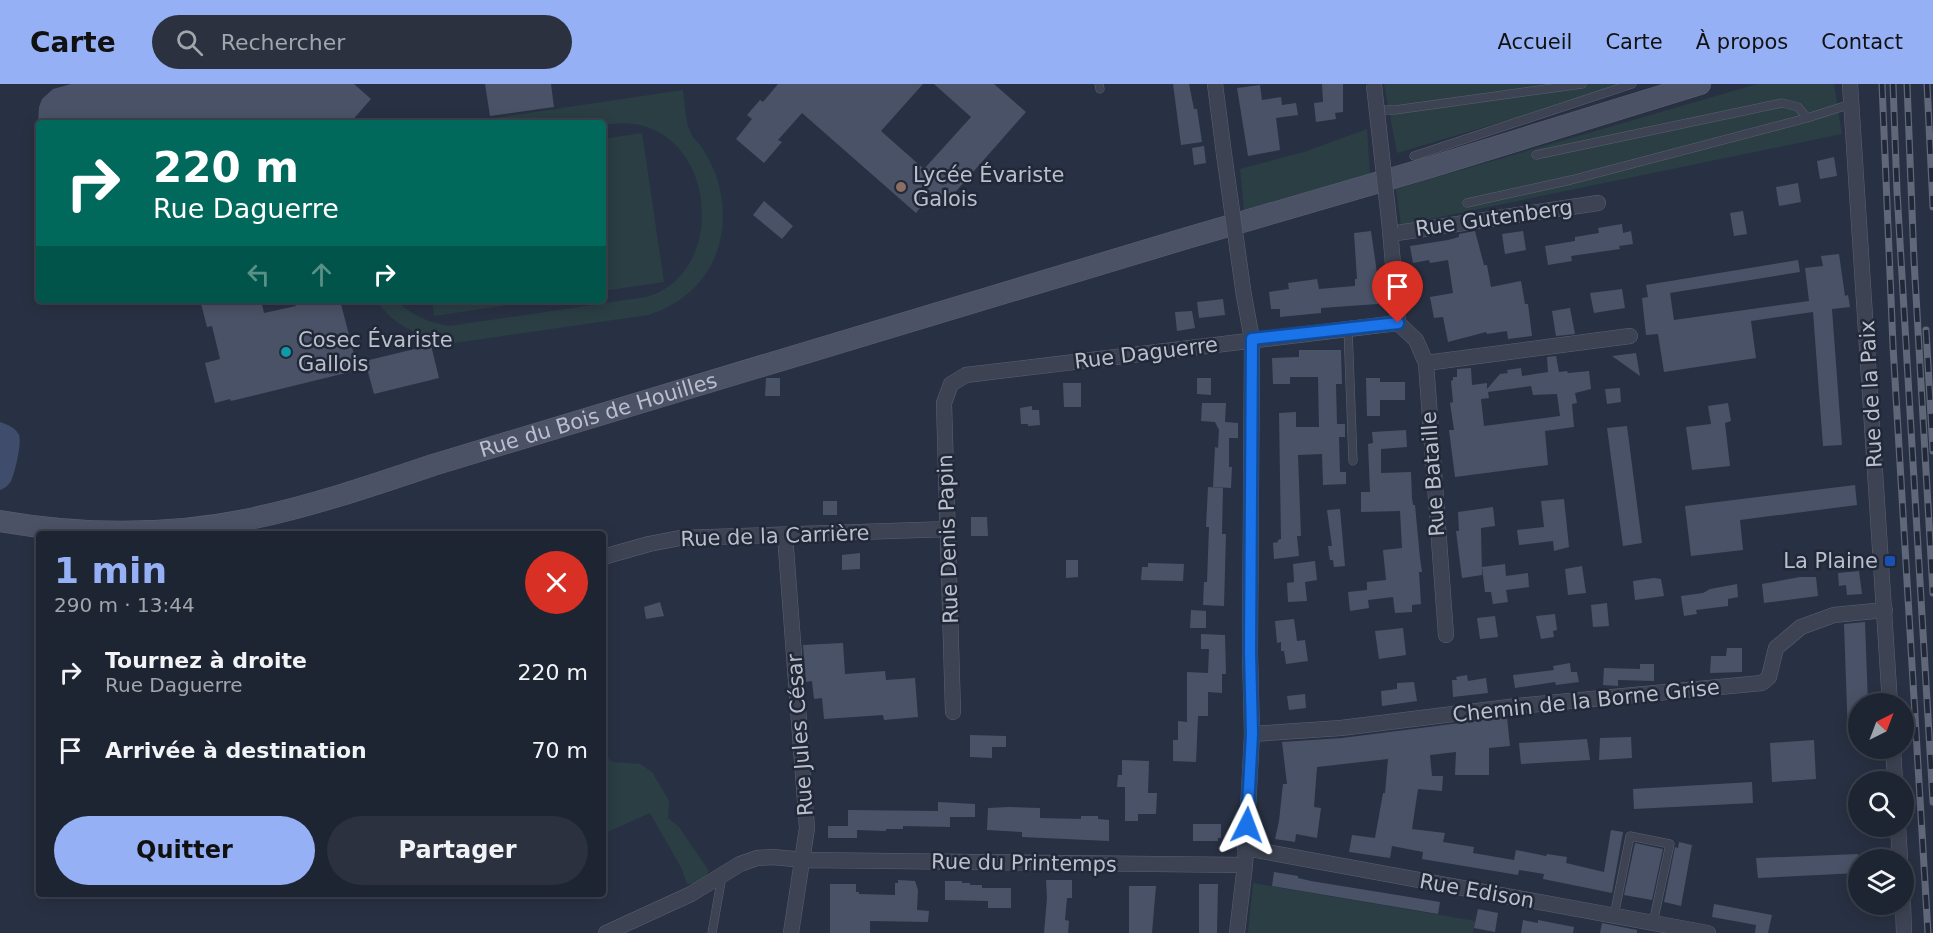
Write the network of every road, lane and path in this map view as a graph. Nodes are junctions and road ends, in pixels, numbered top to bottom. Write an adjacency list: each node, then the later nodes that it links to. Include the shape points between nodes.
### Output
1 (1215, 84): 18 (street, bridge)
2 (1374, 84): 8 (street, bridge)
3 (1582, 84): 8 (lane)
4 (1632, 84): 11 (lane)
5 (1700, 84): 22 (main road, Rue du Bois de Houilles, via 433,465 336,498 255,518 179,529 54,529)
6 (1850, 84): 7 (street, Rue de la Paix)
7 (1851, 104): 9 (lane); 26 (street, Rue de la Paix)
8 (1377, 110): 14 (street, bridge)
9 (1807, 118): 10 (lane, via 1798,107 1782,103); 12 (lane)
10 (1536, 155)
11 (1414, 156)
12 (1467, 203)
13 (1598, 203): 14 (street, Rue Gutenberg)
14 (1390, 231): 15 (street)
15 (1398, 323): 16 (street, Rue Daguerre); 19 (street, Rue Bataille, via 1416,340)
16 (1348, 328): 18 (street, Rue Daguerre); 21 (lane)
17 (1630, 336): 19 (street)
18 (1252, 339): 20 (street, Rue Daguerre); 30 (street)
19 (1426, 363): 27 (street, Rue Bataille)
20 (966, 375): 23 (street, Rue Denis Papin, via 951,384 944,403)
21 (1353, 461)
22 (0, 521)
23 (949, 529): 24 (street, Rue de la Carrière); 29 (street, Rue Denis Papin)
24 (784, 535): 25 (street, Rue de la Carrière, via 680,538); 32 (street, Rue Jules César, via 807,828)
25 (606, 556)
26 (1885, 610): 28 (street, Rue de la Paix); 30 (street, Chemin de la Borne Grise, via 1834,615 1801,627 1776,648 1769,677 1762,683)
27 (1446, 635)
28 (1889, 693)
29 (953, 712)
30 (1252, 734): 31 (street)
31 (1245, 848): 33 (street); 36 (street, Rue Edison)
32 (804, 860): 33 (street, Rue du Printemps); 34 (street, Rue du Printemps, via 757,858); 40 (street, Rue Jules César)
33 (1245, 865): 41 (street)
34 (722, 875): 38 (street, Rue du Printemps, via 691,894); 39 (lane)
35 (1904, 915): 43 (street)
36 (1614, 916): 37 (street, Rue Edison); 37 (lane, via 1630,836 1670,844)
37 (1653, 923): 42 (street, Rue Edison)
38 (606, 933)
39 (712, 933)
40 (791, 933)
41 (1237, 933)
42 (1708, 933)
43 (1905, 933)

